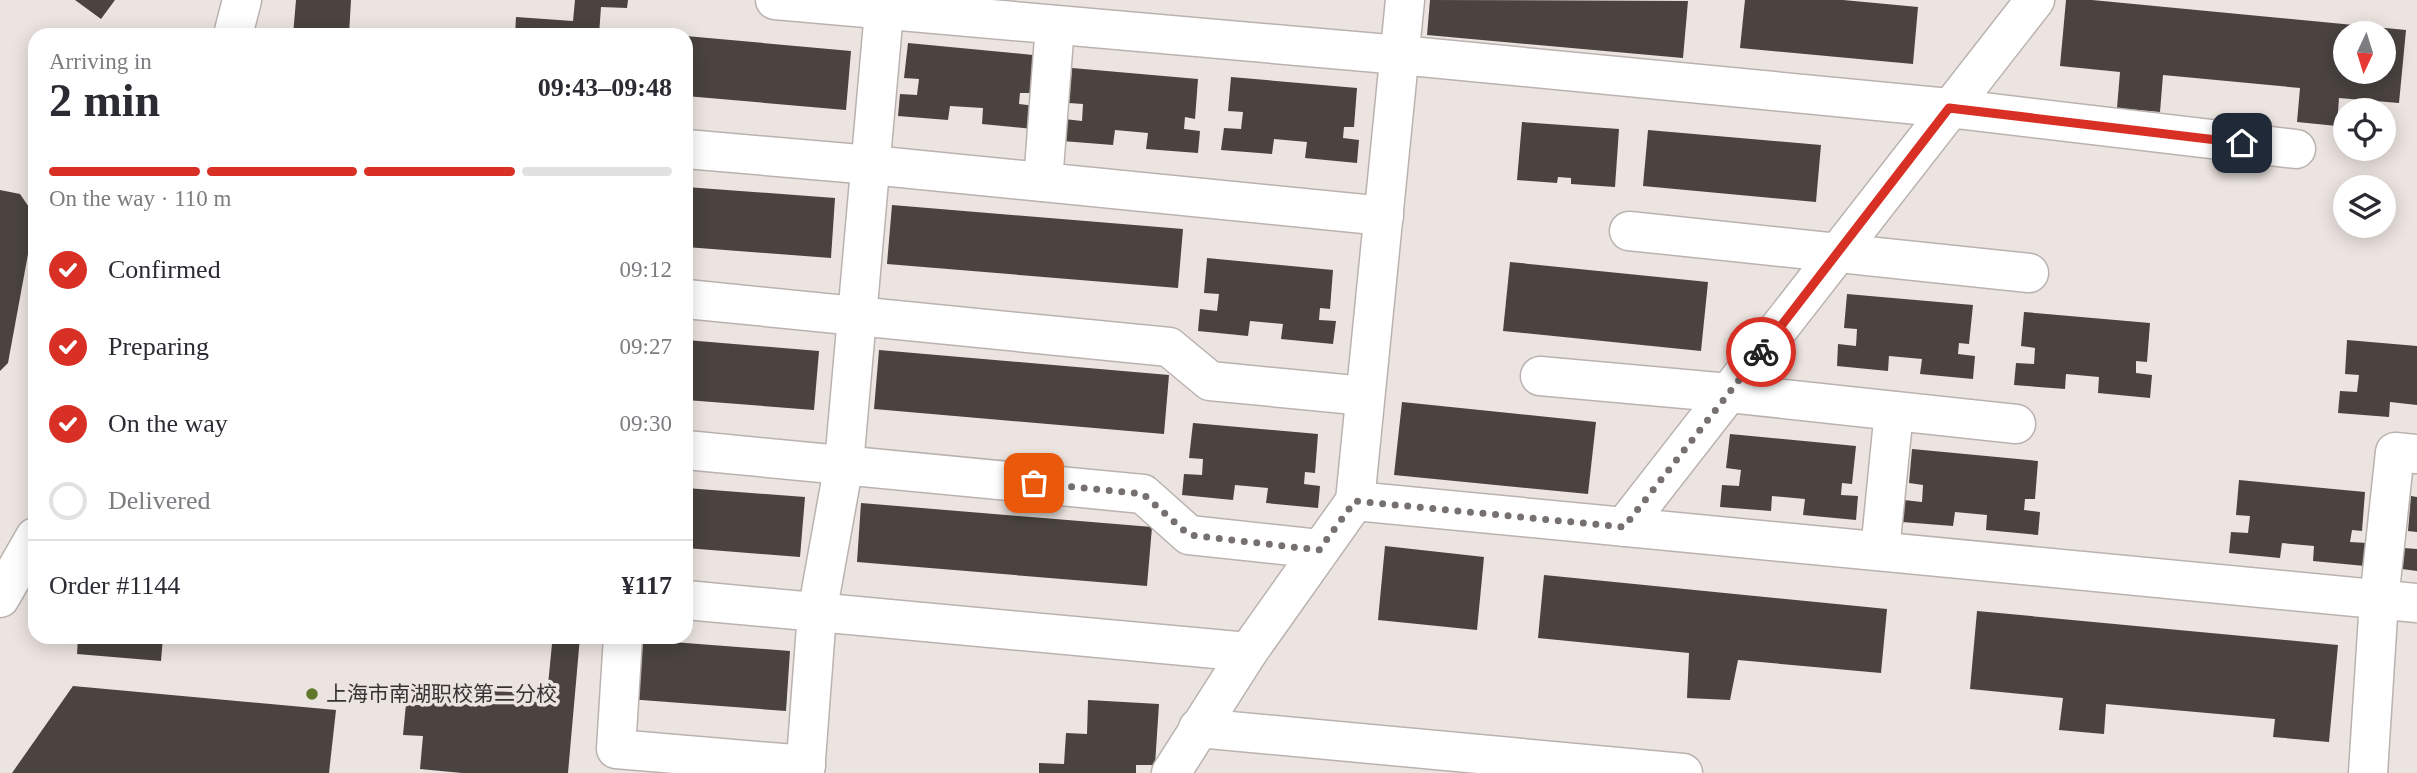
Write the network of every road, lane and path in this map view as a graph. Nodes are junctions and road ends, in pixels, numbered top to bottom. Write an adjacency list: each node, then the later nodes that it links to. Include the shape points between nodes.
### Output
1 (242, 0): 7 (street)
2 (775, 0): 5 (street)
3 (1405, 0): 8 (street)
4 (2028, 1): 9 (street)
5 (884, 5): 6 (street); 12 (street)
6 (1055, 24): 8 (street); 13 (street)
7 (235, 28)
8 (1400, 55): 9 (street); 14 (street)
9 (1949, 108): 10 (street); 16 (street)
10 (2296, 149)
11 (693, 150): 12 (street)
12 (871, 165): 13 (street); 19 (street)
13 (1043, 182): 14 (street)
14 (1384, 216): 22 (street)
15 (1629, 231): 16 (street)
16 (1839, 252): 17 (street); 21 (street)
17 (2029, 273)
18 (693, 300): 19 (street)
19 (857, 314): 22 (street, via 1169,347 1210,381); 27 (street)
20 (1540, 376): 21 (street)
21 (1729, 393): 23 (street); 29 (street)
22 (1365, 396): 28 (street)
23 (1894, 411): 24 (street); 32 (street)
24 (2016, 424)
25 (693, 451): 27 (street)
26 (2417, 454): 34 (street, via 2395,452)
27 (844, 464): 31 (street, via 1143,494 1189,535); 37 (street)
28 (1355, 501): 29 (street); 31 (street)
29 (1624, 527): 32 (street)
30 (28, 549): 33 (street)
31 (1319, 550): 39 (street)
32 (1880, 551): 34 (street)
33 (0, 598)
34 (2379, 600): 36 (street); 44 (street)
35 (693, 601): 37 (street)
36 (2417, 603)
37 (817, 613): 39 (street); 41 (street)
38 (623, 644): 41 (street, via 616,749)
39 (1248, 652): 40 (street)
40 (1198, 728): 42 (street); 43 (street)
41 (805, 769)
42 (1171, 773)
43 (1683, 773)
44 (2368, 773)

